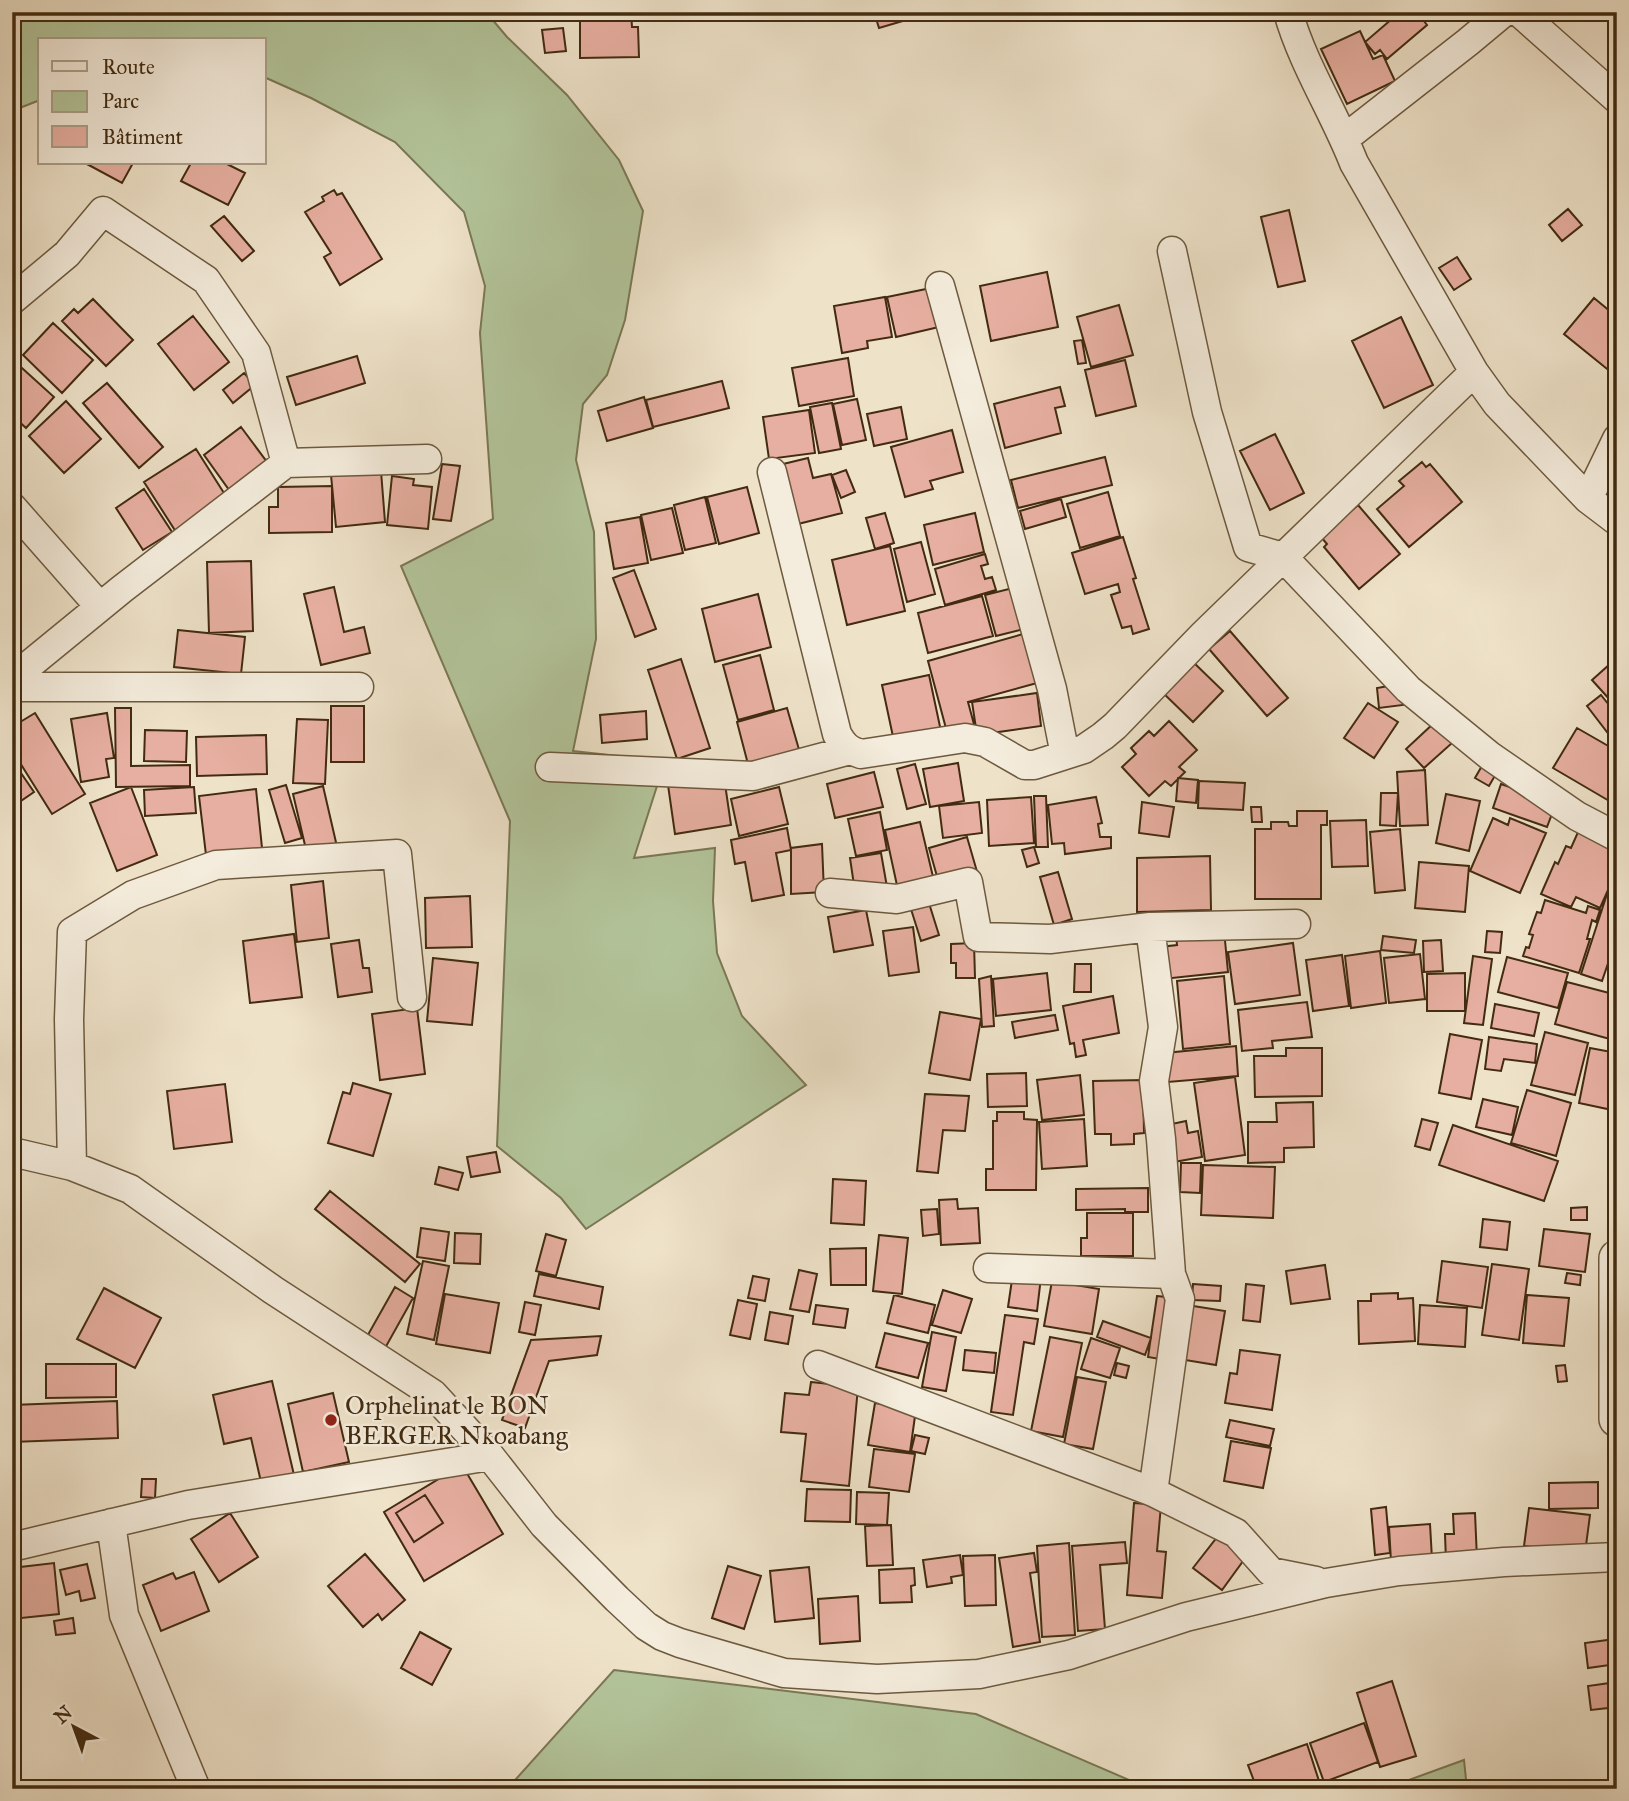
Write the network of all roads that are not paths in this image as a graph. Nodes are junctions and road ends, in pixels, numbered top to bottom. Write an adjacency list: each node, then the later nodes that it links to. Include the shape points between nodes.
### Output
1 (1288, 12): 5 (street)
2 (1504, 12): 5 (street)
3 (1520, 12): 4 (street)
4 (1617, 99)
5 (1344, 139): 9 (street)
6 (1171, 251): 17 (street, via 1207,412 1248,547)
7 (940, 286): 23 (street, via 1052,689)
8 (12, 300): 12 (street, via 67,254 103,211 206,280 256,353)
9 (1474, 372): 14 (street, via 1497,404); 17 (street)
10 (1617, 439): 14 (street)
11 (427, 459): 12 (street)
12 (286, 463): 18 (street)
13 (772, 472): 22 (street, via 837,734)
14 (1588, 499): 16 (street)
15 (12, 507): 18 (street)
16 (1617, 521)
17 (1283, 557): 23 (street, via 1115,726 1084,749); 25 (street, via 1408,689 1490,756 1577,816)
18 (100, 607): 19 (street)
19 (12, 679)
20 (12, 687): 21 (street)
21 (359, 687)
22 (850, 750): 23 (street, via 860,754 965,738 985,742 1025,765); 24 (street, via 753,776)
23 (1065, 755)
24 (550, 767)
25 (1617, 837)
26 (830, 893): 28 (street, via 897,899 968,882 978,937 1050,939)
27 (1296, 924): 28 (street)
28 (1150, 928): 34 (street, via 1163,1027 1154,1081)
29 (412, 997): 31 (street, via 397,854 216,865 133,895 72,932)
30 (12, 1152): 31 (street)
31 (72, 1166): 37 (street, via 130,1189 273,1290 433,1394)
32 (1617, 1258): 36 (street)
33 (989, 1268): 34 (street)
34 (1171, 1274): 38 (street, via 1180,1299)
35 (818, 1365): 38 (street)
36 (1617, 1419)
37 (489, 1456): 39 (street, via 188,1505); 42 (street, via 544,1525 646,1626 680,1643 784,1673 877,1679 979,1674 1069,1656 1186,1616)
38 (1153, 1492): 42 (street, via 1237,1532 1271,1572)
39 (111, 1523): 40 (street); 43 (street, via 124,1615)
40 (12, 1547)
41 (1617, 1557): 42 (street, via 1399,1571)
42 (1326, 1583)
43 (196, 1789)

